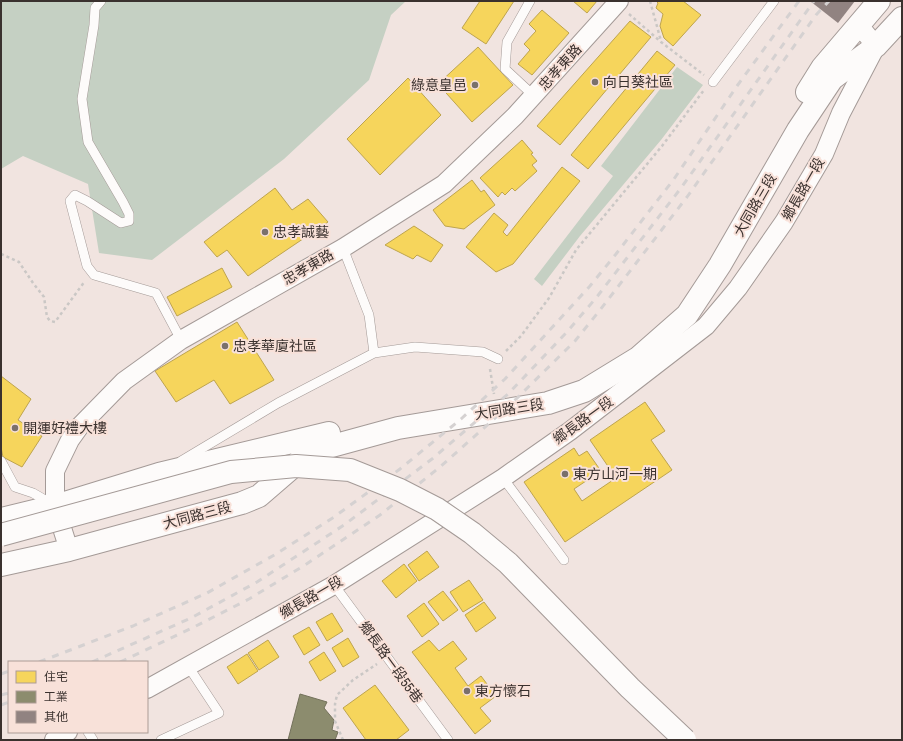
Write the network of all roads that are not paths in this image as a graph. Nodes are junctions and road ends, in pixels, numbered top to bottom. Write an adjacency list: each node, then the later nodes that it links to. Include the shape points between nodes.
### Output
1 (101, 1): 12 (lane, via 95,8 82,99 88,142 123,202 129,214 129,222 121,223 74,195 70,201 87,266 94,275 156,293)
2 (530, 1): 10 (lane, via 507,42 505,69)
3 (774, 1): 9 (lane)
4 (879, 1): 7 (main road, 大同路三段)
5 (618, 2): 10 (street, 忠孝東路)
6 (902, 18): 8 (main road, 大同路三段)
7 (858, 24): 8 (street); 16 (main road, 大同路三段, via 822,68 682,302 661,326 634,346 576,381 540,393 395,417)
8 (876, 46): 17 (street, 鄉長路一段, via 841,113 824,154 784,222 738,288 706,326 570,431); 22 (main road, 大同路三段, via 832,79 798,130 720,265 687,315 638,358 584,391 548,403 398,428 310,452 259,496 242,503)
9 (713, 82)
10 (534, 96): 11 (street, 忠孝東路, via 444,184)
11 (343, 248): 12 (street, 忠孝東路); 13 (lane, via 369,315)
12 (181, 340): 18 (street, 忠孝東路, via 124,381 80,426 55,471)
13 (374, 354): 14 (lane, via 415,347 483,352); 16 (lane, via 278,403)
14 (498, 359)
15 (1, 461): 18 (lane, via 15,487 33,493)
16 (159, 474): 18 (main road, 大同路三段)
17 (502, 478): 23 (lane); 25 (street, 鄉長路一段)
18 (55, 506): 19 (main road, 大同路三段); 22 (street, 忠孝東路)
19 (1, 519)
20 (1, 535): 33 (main road, bridge, via 231,472 296,466 350,470 400,490 431,506 472,533 508,563 630,688)
21 (1, 546): 32 (main road, via 233,483 271,477 350,481 431,518 481,555 530,599)
22 (69, 550): 24 (main road, 大同路三段)
23 (564, 560)
24 (1, 565)
25 (334, 585): 26 (street, 鄉長路一段); 31 (lane, 鄉長路一段55巷)
26 (188, 666): 27 (street, 鄉長路一段); 30 (lane, via 219,713)
27 (148, 688)
28 (66, 733): 29 (street)
29 (54, 740)
30 (161, 740)
31 (448, 740)
32 (669, 740)
33 (685, 740)

